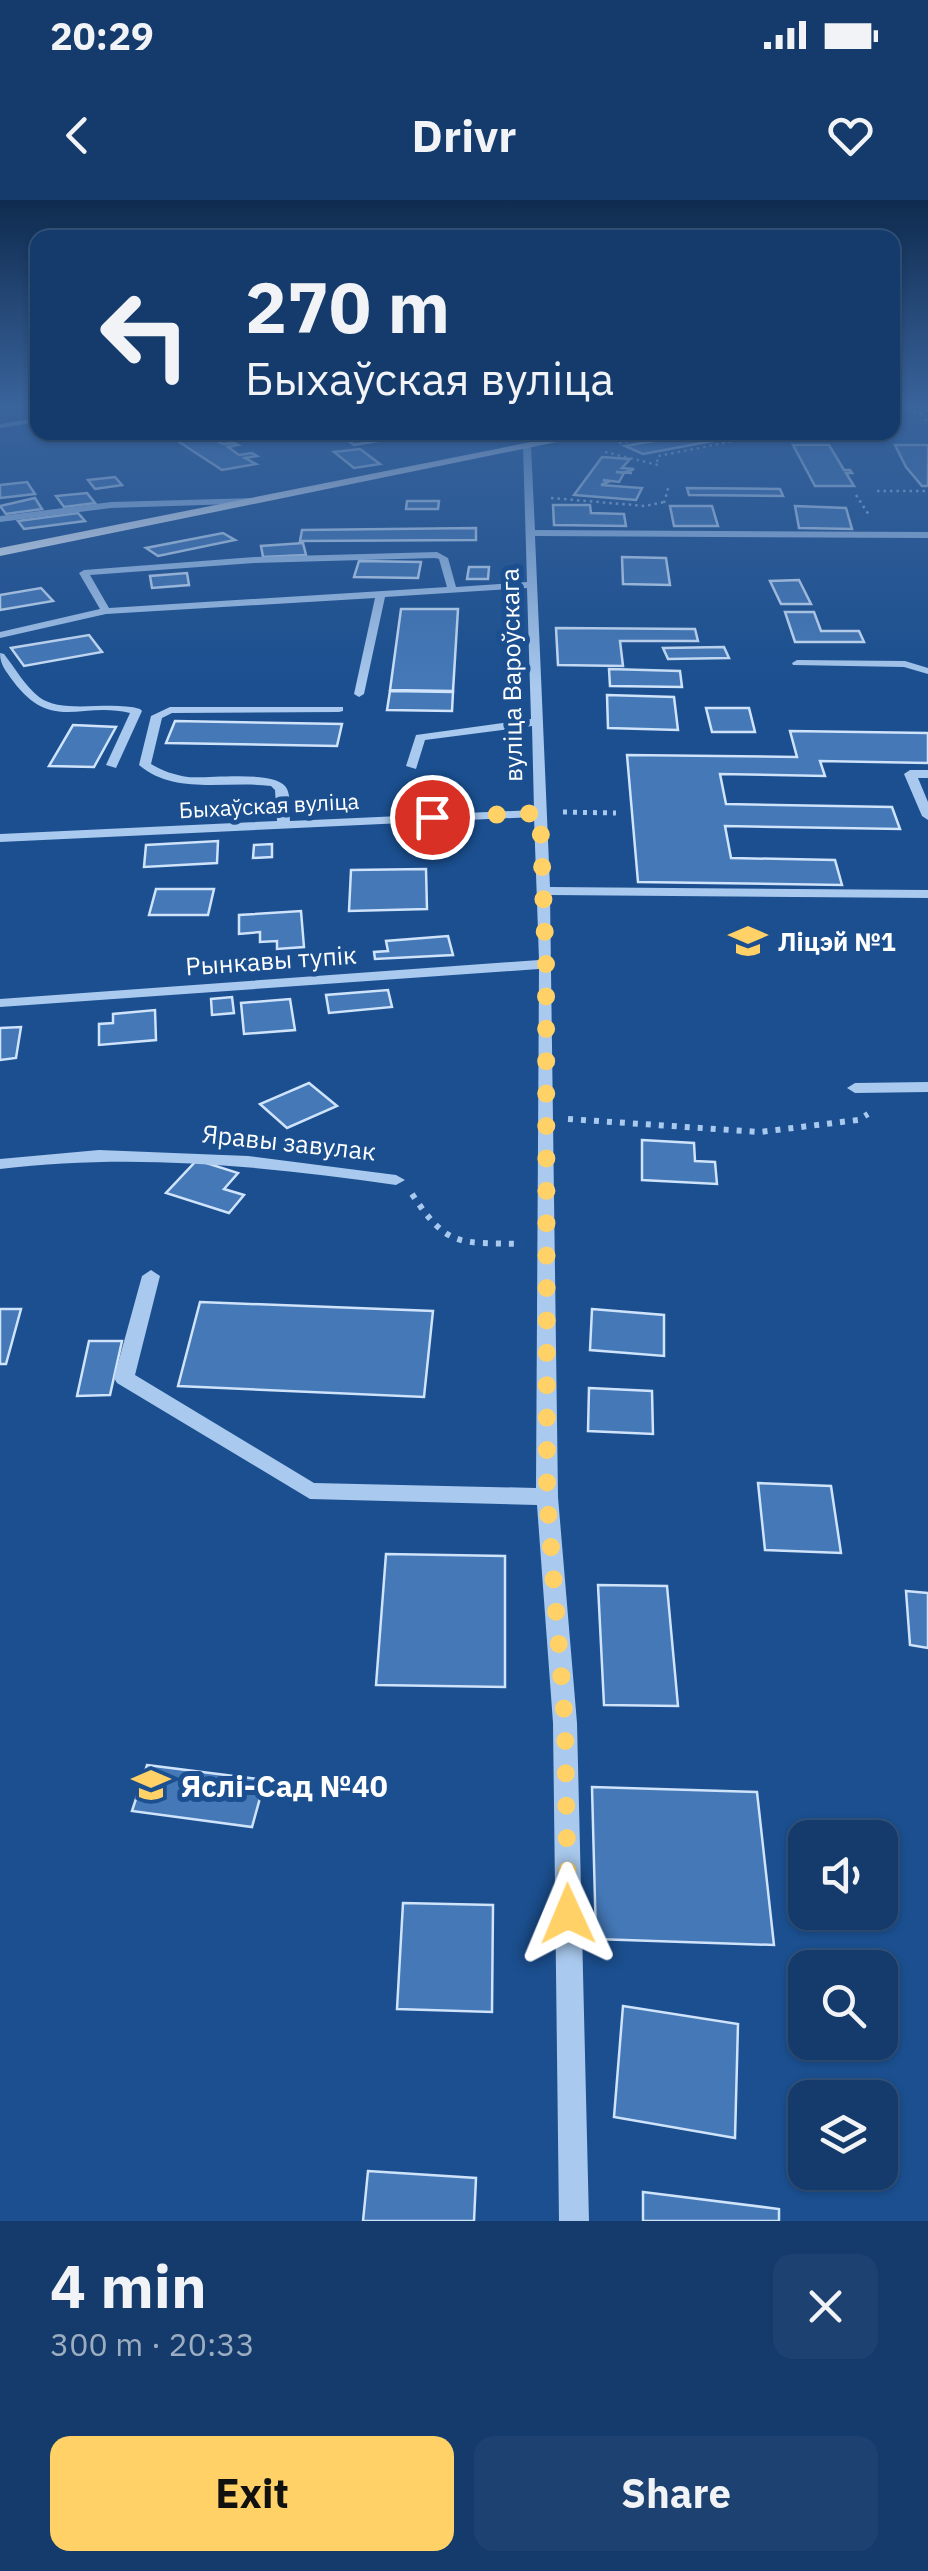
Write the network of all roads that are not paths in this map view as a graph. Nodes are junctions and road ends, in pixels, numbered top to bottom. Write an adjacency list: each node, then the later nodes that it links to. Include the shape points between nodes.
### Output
1 (266, 498): 3 (main road)
2 (531, 498): 5 (street, вуліца Вароўскага)
3 (258, 500): 4 (street, via 111,505); 7 (main road)
4 (0, 519)
5 (533, 533): 6 (street); 8 (street, вуліца Вароўскага)
6 (928, 536)
7 (0, 552)
8 (533, 585): 9 (street); 18 (street, вуліца Вароўскага)
9 (452, 589): 10 (street); 11 (street, via 437,555 84,574)
10 (381, 593): 11 (street); 16 (street)
11 (106, 611): 12 (street)
12 (0, 635)
13 (0, 656): 19 (street, via 35,699 50,707 136,711)
14 (797, 663): 15 (street, via 905,664)
15 (928, 671)
16 (359, 694)
17 (339, 710): 24 (street, via 170,710 157,716 145,765 155,774 275,783)
18 (536, 722): 20 (street, via 420,737); 22 (street, вуліца Вароўскага)
19 (112, 765)
20 (412, 766)
21 (928, 774): 23 (street, via 910,774)
22 (540, 813): 24 (street, Быхаўская вуліца); 26 (street, вуліца Вароўскага)
23 (928, 816)
24 (284, 824): 25 (street, Быхаўская вуліца)
25 (0, 838)
26 (542, 891): 27 (street); 28 (street, вуліца Вароўскага)
27 (928, 894)
28 (546, 964): 29 (street, Рынкавы тупік); 35 (street, вуліца Вароўскага)
29 (0, 1004)
30 (928, 1087): 31 (street)
31 (855, 1088)
32 (0, 1164): 33 (street, Яравы завулак, via 102,1154 238,1156)
33 (396, 1180)
34 (151, 1276): 35 (street, via 124,1378 310,1490)
35 (547, 1497): 36 (street, вуліца Вароўскага, via 565,1723)
36 (574, 2221)

